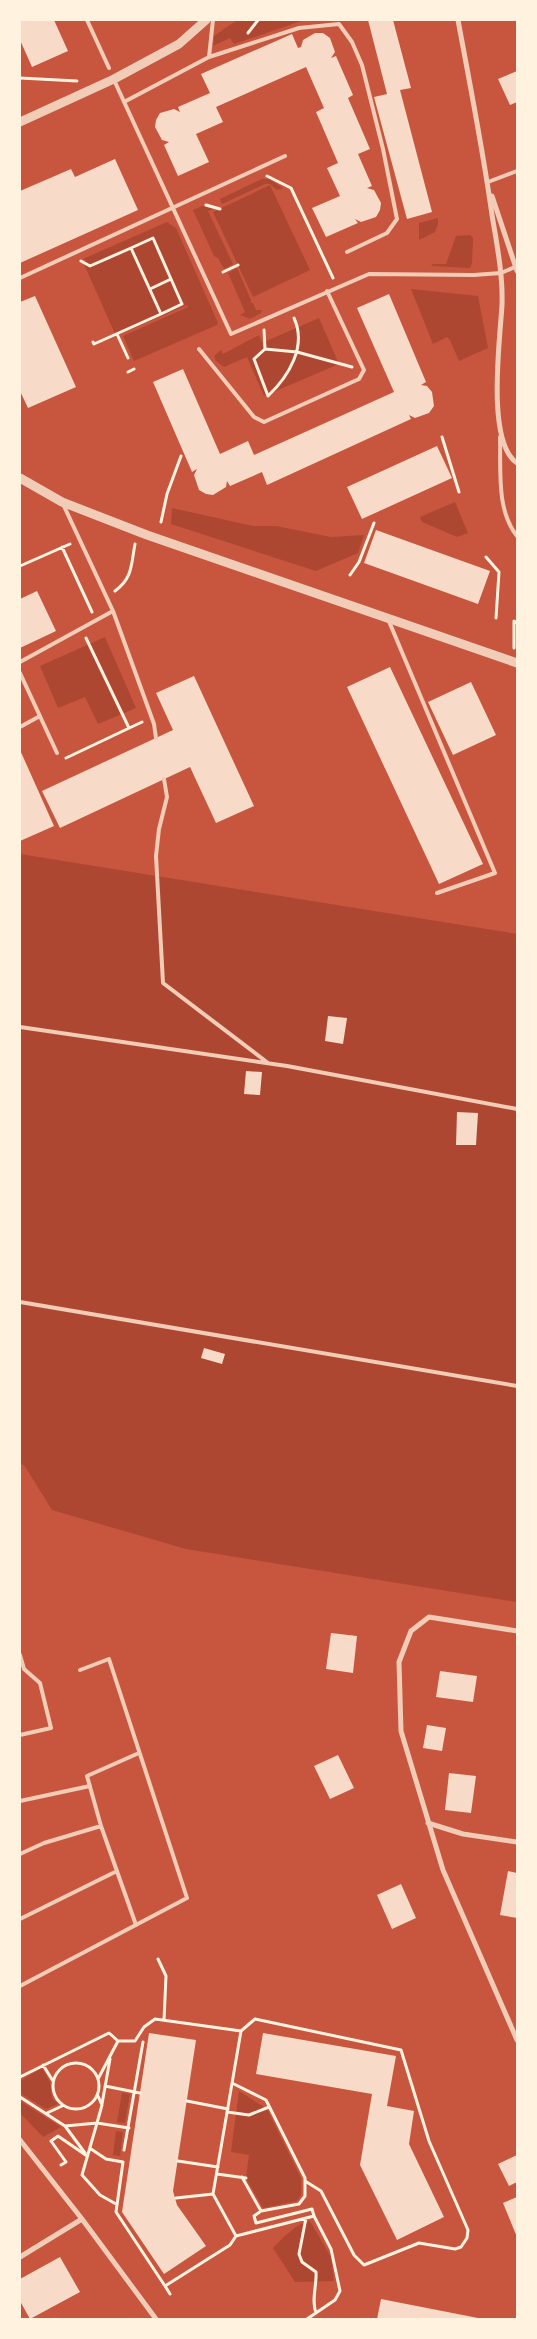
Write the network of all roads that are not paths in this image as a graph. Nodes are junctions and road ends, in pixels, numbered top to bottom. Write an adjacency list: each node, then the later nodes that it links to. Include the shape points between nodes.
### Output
1 (87, 20): 6 (lane)
2 (206, 20): 7 (street, via 179,44)
3 (213, 20): 5 (lane)
4 (458, 20): 12 (street)
5 (209, 57): 8 (lane); 14 (lane, via 299,28 339,24 352,42 364,74 397,219 387,233)
6 (109, 68)
7 (114, 79): 8 (lane); 9 (street)
8 (124, 102): 13 (lane)
9 (20, 122)
10 (285, 156): 13 (lane)
11 (517, 171): 12 (lane)
12 (488, 182): 15 (street); 16 (street)
13 (173, 206): 17 (lane); 18 (lane, via 231,334)
14 (348, 252)
15 (516, 269): 16 (lane)
16 (501, 273): 18 (lane, via 369,274); 20 (street, via 497,411)
17 (20, 278)
18 (327, 291): 19 (lane, via 364,370 359,379 264,422 254,417)
19 (199, 349)
20 (500, 437): 21 (street, via 511,459); 24 (lane, via 504,507 509,526)
21 (517, 463)
22 (20, 478): 23 (street)
23 (62, 502): 25 (lane); 26 (street, via 146,535)
24 (517, 536)
25 (113, 611): 28 (lane); 32 (lane)
26 (387, 617): 27 (street); 35 (lane, via 495,873)
27 (513, 661)
28 (20, 662)
29 (20, 673): 30 (lane)
30 (40, 716): 31 (lane); 33 (lane)
31 (20, 727)
32 (156, 738)
33 (57, 753)
34 (164, 779): 37 (lane, via 167,797 156,856 163,983)
35 (437, 893)
36 (20, 1027): 37 (lane)
37 (270, 1064): 38 (lane)
38 (517, 1109)
39 (20, 1302): 40 (lane)
40 (517, 1386)
41 (517, 1631): 49 (street, via 429,1617 411,1631 399,1662 401,1731)
42 (20, 1655): 43 (lane)
43 (22, 1670): 45 (lane, via 40,1683 51,1728)
44 (80, 1670): 46 (lane, via 109,1659)
45 (20, 1735)
46 (139, 1753): 47 (lane, via 87,1776); 55 (lane, via 186,1898)
47 (90, 1786): 48 (lane); 50 (lane)
48 (20, 1801)
49 (428, 1823): 51 (street, via 463,1834); 57 (street, via 443,1870)
50 (101, 1826): 52 (lane, via 44,1843); 53 (lane)
51 (517, 1842)
52 (20, 1854)
53 (117, 1871): 54 (lane); 55 (lane)
54 (20, 1919)
55 (136, 1925): 56 (lane)
56 (20, 1986)
57 (517, 2040)
58 (20, 2140): 59 (street)
59 (82, 2219): 60 (street); 61 (street)
60 (20, 2258)
61 (156, 2319)

